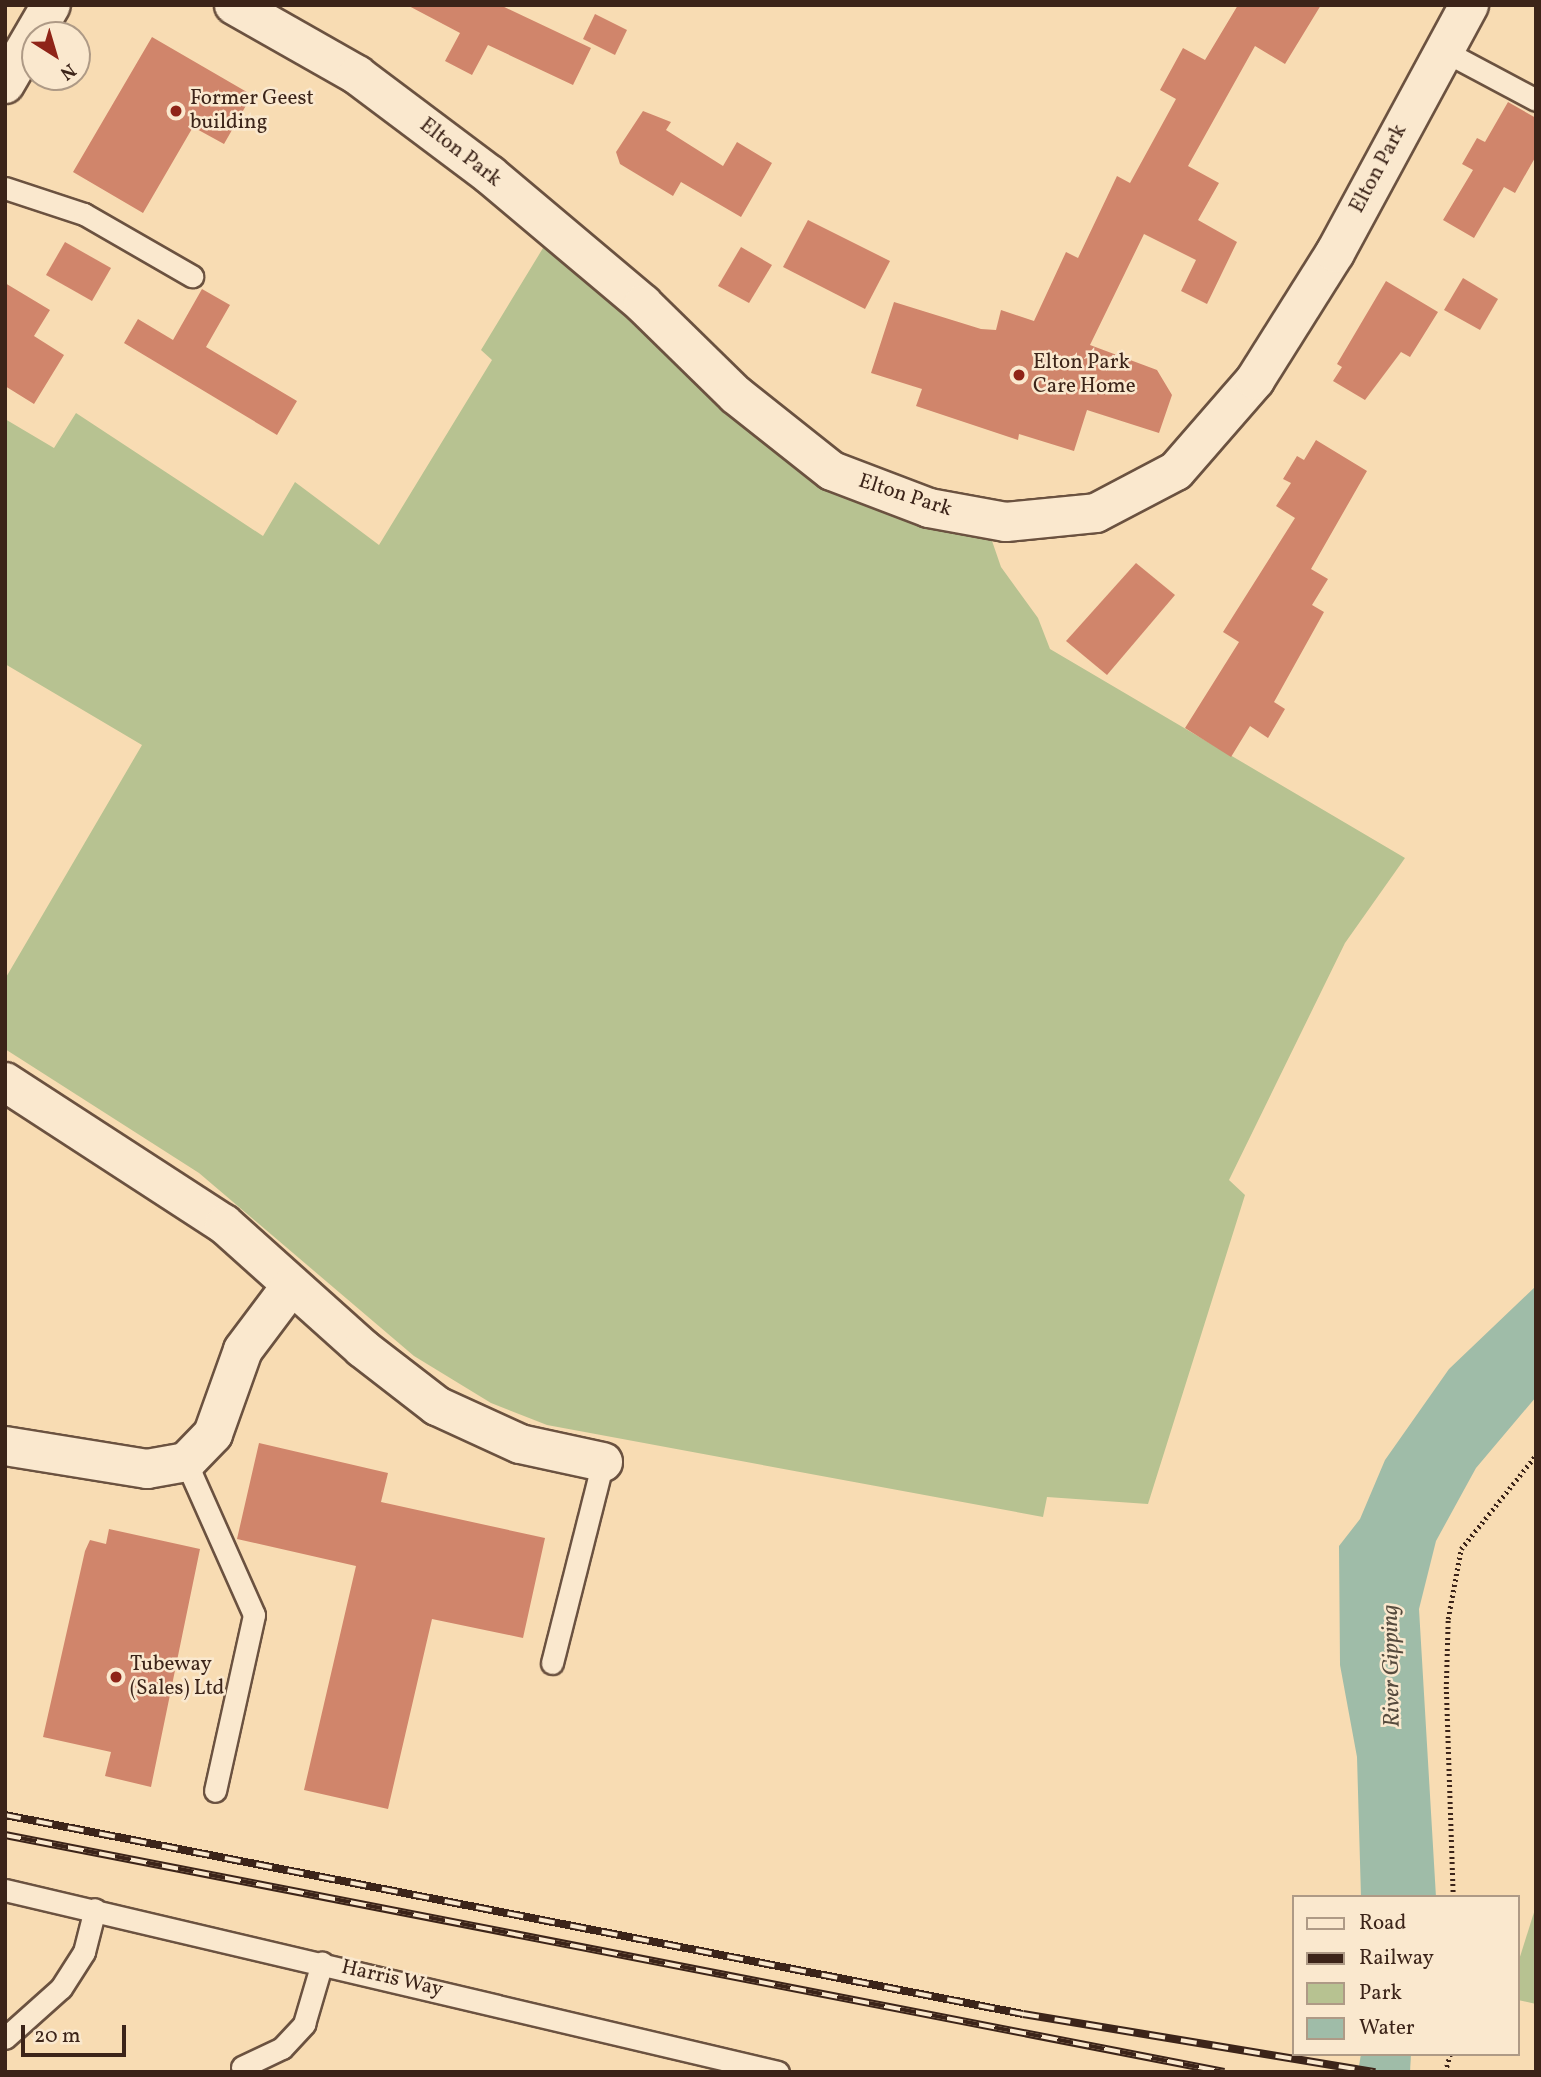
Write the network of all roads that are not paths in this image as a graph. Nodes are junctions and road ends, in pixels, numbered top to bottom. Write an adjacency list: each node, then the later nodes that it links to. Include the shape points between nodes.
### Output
1 (51, 5): 5 (street)
2 (234, 5): 4 (street, Elton Park, via 357,75 490,175 643,304 736,396 832,471 929,508 1006,522 1096,513 1176,471 1269,357 1335,253)
3 (1469, 5): 4 (street, Elton Park)
4 (1444, 51): 6 (lane)
5 (5, 84)
6 (1536, 100)
7 (5, 188): 8 (lane, via 84,214)
8 (192, 276)
9 (5, 1082): 10 (street, via 191,1200)
10 (291, 1286): 12 (street, via 243,1350 212,1434); 13 (street, via 437,1406 520,1444)
11 (5, 1446): 12 (street, via 147,1469)
12 (186, 1462): 15 (lane, via 254,1615)
13 (603, 1462): 14 (lane)
14 (552, 1663)
15 (215, 1791)
16 (5, 1890): 17 (lane, Harris Way)
17 (95, 1909): 18 (lane, Harris Way); 19 (lane, via 84,1952 61,1988)
18 (322, 1963): 20 (lane, via 304,2024 282,2048); 21 (lane, Harris Way)
19 (5, 2038)
20 (242, 2067)
21 (779, 2072)

